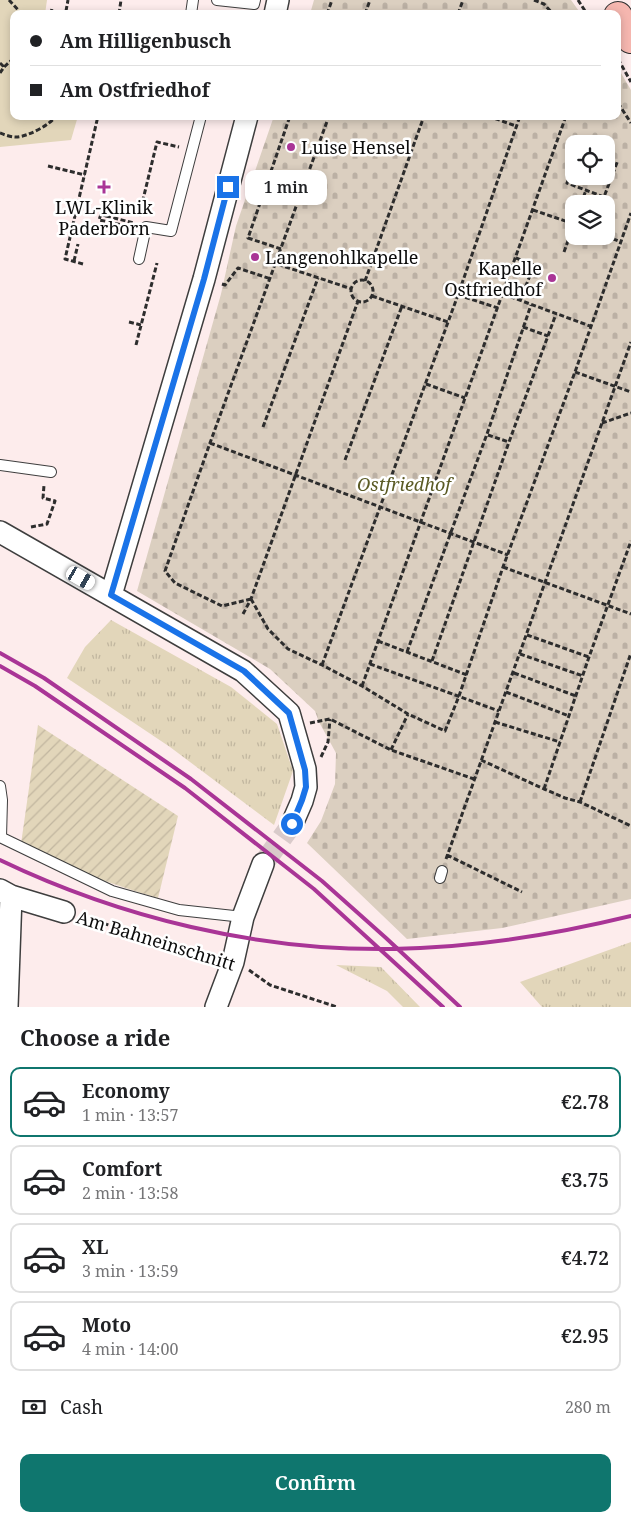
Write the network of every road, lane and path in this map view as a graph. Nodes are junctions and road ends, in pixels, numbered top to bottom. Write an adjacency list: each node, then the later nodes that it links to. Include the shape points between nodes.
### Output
1 (9, 0): 5 (path)
2 (218, 0): 3 (lane, via 254,4)
3 (255, 0)
4 (534, 0): 6 (path)
5 (18, 10)
6 (549, 10)
7 (621, 22): 8 (main road)
8 (631, 39)
9 (10, 62): 12 (path)
10 (0, 63): 12 (path)
11 (621, 64): 14 (path)
12 (4, 67): 13 (path)
13 (0, 73)
14 (631, 82)
15 (621, 108): 26 (path)
16 (53, 120): 28 (path, via 16,138)
17 (97, 120): 32 (path)
18 (200, 120): 29 (lane)
19 (246, 120): 105 (street, via 204,279)
20 (289, 120): 48 (path, via 248,238)
21 (328, 120): 48 (path)
22 (423, 120): 59 (path)
23 (499, 120): 27 (path)
24 (518, 120): 27 (path)
25 (565, 120): 37 (path)
26 (631, 123)
27 (516, 126): 63 (path)
28 (0, 133)
29 (192, 151): 43 (lane, via 171,231); 43 (path, via 157,142 137,225)
30 (618, 160): 34 (path, via 604,197)
31 (48, 166): 32 (path)
32 (85, 175): 52 (path, via 65,259)
33 (570, 185): 34 (path)
34 (586, 190): 35 (path)
35 (584, 195)
36 (109, 206): 39 (path)
37 (533, 210): 41 (path); 51 (path)
38 (631, 213): 45 (path)
39 (106, 216): 40 (path); 42 (path, via 101,214 99,220)
40 (128, 221)
41 (565, 221)
42 (128, 226)
43 (146, 227): 50 (lane)
44 (615, 240): 45 (path)
45 (621, 242): 74 (path)
46 (78, 244): 52 (path)
47 (566, 245): 49 (path)
48 (281, 250): 56 (path)
49 (564, 252)
50 (139, 258)
51 (516, 258): 62 (path); 66 (path, via 534,265)
52 (74, 262): 55 (path)
53 (271, 262): 56 (path)
54 (157, 263): 73 (path)
55 (83, 264)
56 (276, 264): 57 (path); 58 (path)
57 (318, 278): 61 (path); 86 (path)
58 (271, 279): 60 (path, via 238,268); 89 (path)
59 (365, 281): 61 (path, via 356,282); 64 (path, via 371,284)
60 (223, 284)
61 (352, 288): 65 (path, via 352,295)
62 (502, 294): 66 (path); 69 (path)
63 (458, 295): 69 (path); 72 (path)
64 (372, 296): 65 (path); 68 (path)
65 (358, 301): 93 (path)
66 (520, 301): 67 (path)
67 (531, 305): 70 (path); 75 (path)
68 (402, 306): 72 (path); 90 (path)
69 (498, 308): 83 (path)
70 (556, 314): 74 (path); 76 (path)
71 (129, 322): 73 (path)
72 (448, 322): 80 (path)
73 (141, 325): 78 (path)
74 (590, 326): 79 (path)
75 (523, 328): 76 (path); 87 (path)
76 (548, 336): 88 (path)
77 (631, 342): 81 (path)
78 (136, 345)
79 (575, 372): 81 (path); 102 (path)
80 (426, 384): 83 (path); 95 (path)
81 (615, 386): 82 (path); 85 (path)
82 (631, 392)
83 (465, 398): 96 (path)
84 (631, 413): 85 (path)
85 (602, 423): 104 (path)
86 (263, 427)
87 (487, 434): 88 (path); 98 (path)
88 (509, 442): 100 (path)
89 (210, 443): 93 (path); 106 (path, via 165,571 176,583 222,606)
90 (345, 460)
91 (0, 465): 92 (lane)
92 (51, 472)
93 (295, 475): 95 (path); 106 (path)
94 (42, 498): 101 (path, via 55,501 47,524 30,528)
95 (380, 507): 96 (path); 118 (path)
96 (421, 522): 98 (path); 111 (path)
97 (0, 532): 101 (street)
98 (451, 534): 100 (path); 112 (path)
99 (631, 541): 107 (path)
100 (474, 542): 102 (path); 116 (path)
101 (22, 544): 105 (street)
102 (508, 555): 103 (path)
103 (503, 566): 104 (path); 120 (path)
104 (545, 583): 107 (path); 110 (path)
105 (111, 595): 133 (street, via 244,671 289,713)
106 (250, 598): 108 (path); 118 (path, via 268,629 288,649)
107 (608, 606): 109 (path); 115 (path)
108 (243, 614)
109 (631, 614)
110 (527, 635): 114 (path); 115 (path)
111 (378, 641): 112 (path); 117 (path)
112 (407, 652): 116 (path)
113 (631, 653): 137 (path)
114 (520, 654): 121 (path); 123 (path)
115 (589, 657): 121 (path)
116 (432, 661): 120 (path)
117 (370, 664): 122 (path); 124 (path)
118 (322, 665): 122 (path)
119 (514, 673): 125 (path)
120 (466, 674): 124 (path)
121 (583, 676): 125 (path)
122 (362, 686): 127 (path)
123 (506, 692): 126 (path); 128 (path)
124 (459, 696): 126 (path); 127 (path, via 445,731)
125 (576, 696): 128 (path)
126 (499, 711): 129 (path)
127 (408, 714): 131 (path)
128 (569, 716): 130 (path)
129 (495, 722): 130 (path); 132 (path)
130 (560, 742): 136 (path)
131 (391, 750): 133 (path, via 330,719 328,742 318,766); 134 (path)
132 (481, 760): 134 (path); 136 (path)
133 (305, 770): 138 (street, via 306,787)
134 (474, 779): 141 (path)
135 (0, 786): 140 (lane)
136 (544, 789): 137 (path)
137 (580, 802): 139 (path)
138 (292, 824)
139 (631, 826)
140 (0, 837): 147 (lane, via 112,891 179,910)
141 (447, 854): 143 (path); 144 (path)
142 (263, 864): 147 (street)
143 (441, 874)
144 (522, 892)
145 (6, 893): 146 (street, Am Bahneinschnitt); 149 (street)
146 (64, 912): 148 (path, Am Bahneinschnitt)
147 (242, 917): 148 (street)
148 (233, 962): 150 (street); 151 (path, Am Bahneinschnitt, via 270,985)
149 (6, 1007)
150 (216, 1007)
151 (337, 1007)

